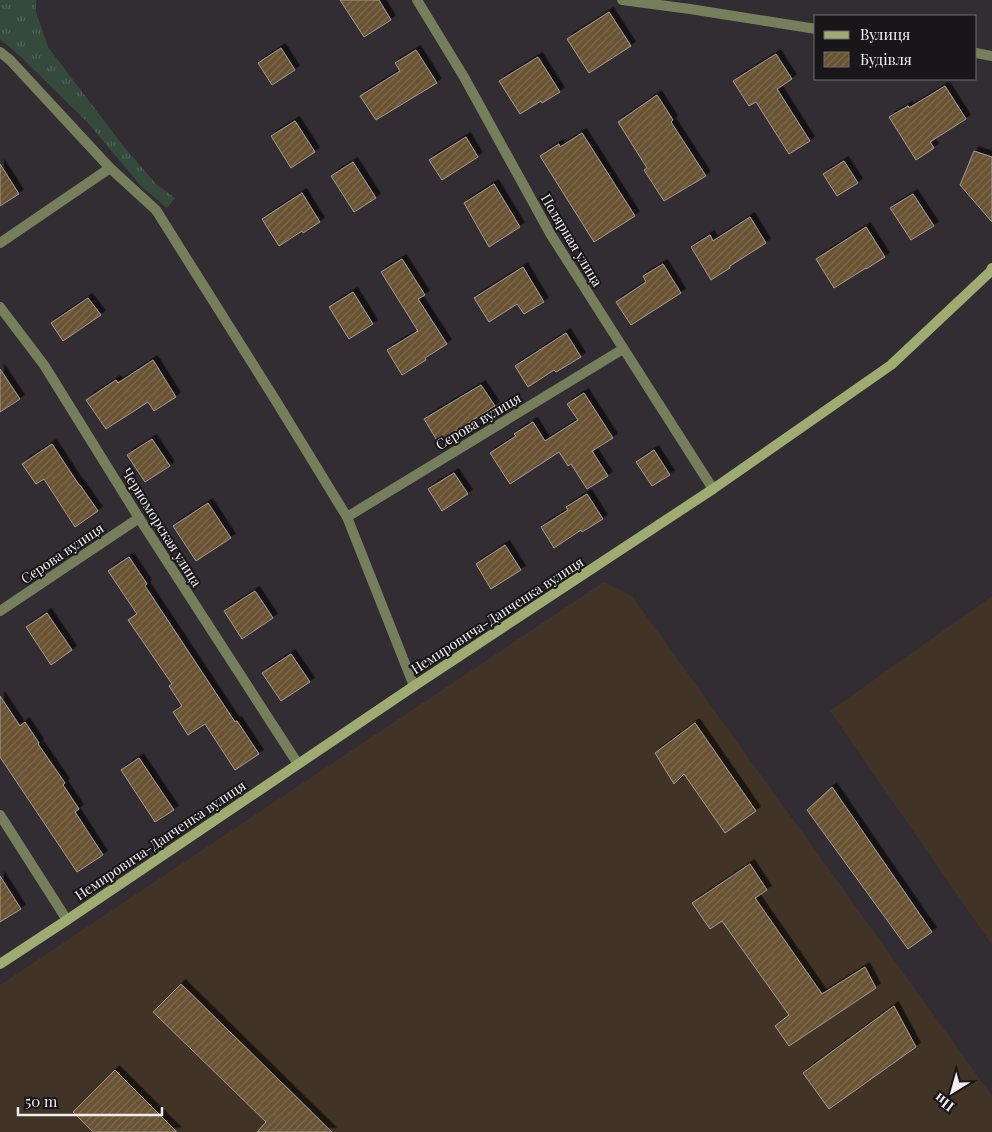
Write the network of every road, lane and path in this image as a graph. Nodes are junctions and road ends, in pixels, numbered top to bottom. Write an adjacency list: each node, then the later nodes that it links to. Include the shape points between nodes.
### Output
1 (417, 0): 11 (street, Полярная улица, via 464,77 551,235)
2 (622, 0): 3 (street)
3 (814, 28)
4 (0, 52): 7 (street)
5 (977, 53): 6 (street)
6 (992, 56)
7 (110, 168): 8 (street); 13 (street, via 156,210)
8 (0, 243)
9 (992, 268): 12 (street, Немировича-Данченка вулиця, via 891,365)
10 (0, 307): 14 (street, Черноморская улица, via 44,365)
11 (623, 349): 12 (street, Полярная улица); 13 (street, Сєрова вулиця)
12 (712, 488): 16 (street, Немировича-Данченка вулиця)
13 (347, 517): 16 (street)
14 (139, 518): 15 (street, Сєрова вулиця); 17 (street, Черноморская улица)
15 (0, 611)
16 (414, 686): 17 (street, Немировича-Данченка вулиця)
17 (298, 764): 19 (street, Немировича-Данченка вулиця)
18 (0, 815): 19 (street)
19 (67, 920): 20 (street, Немировича-Данченка вулиця)
20 (0, 964)

